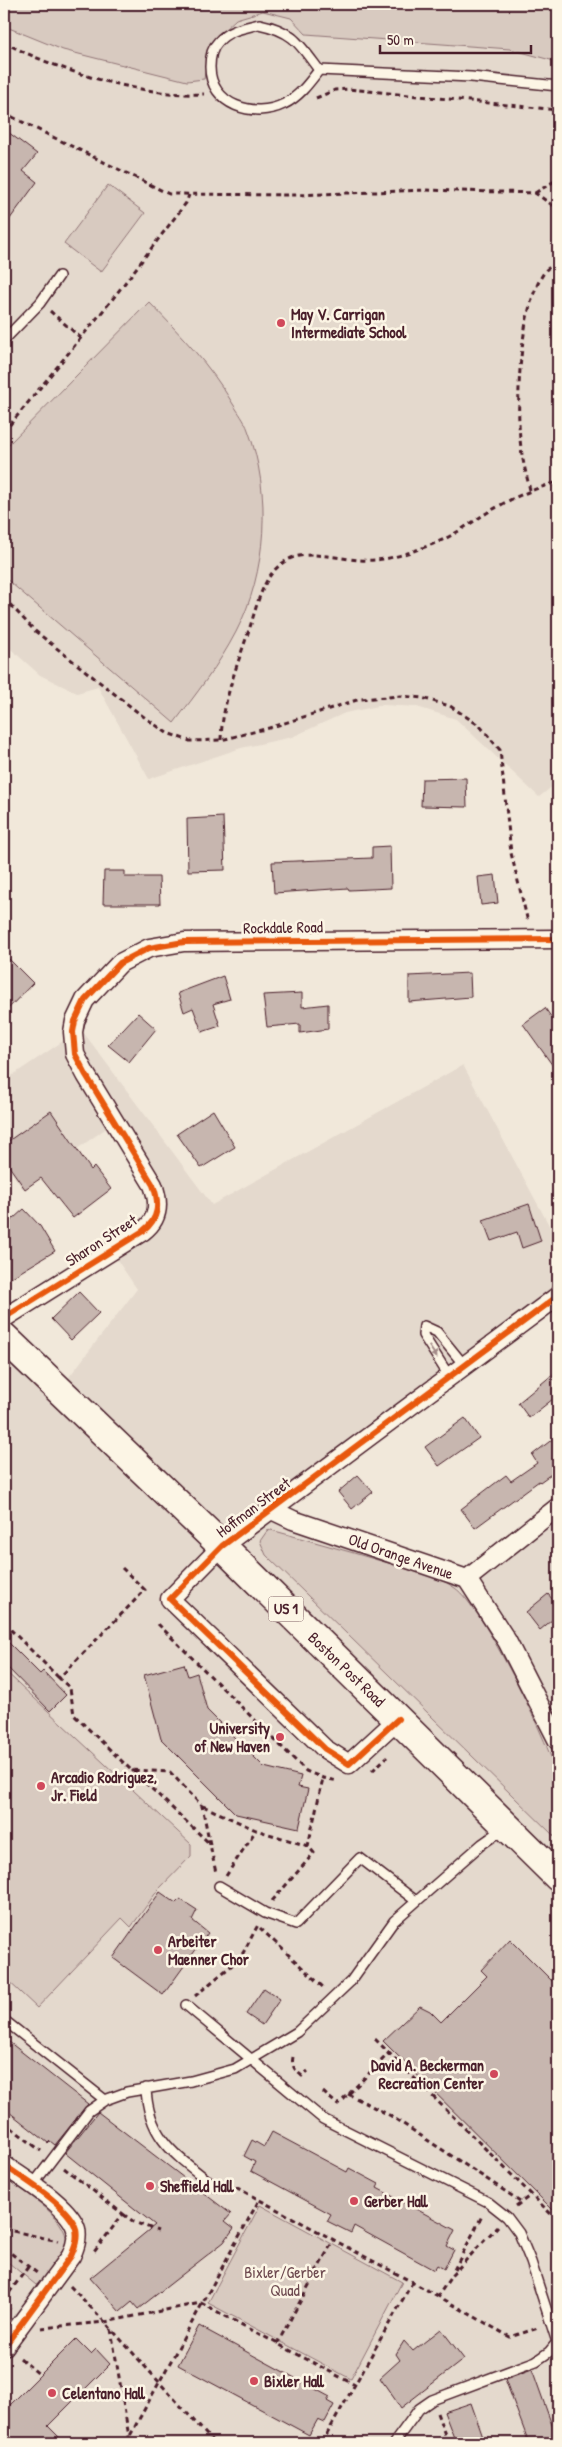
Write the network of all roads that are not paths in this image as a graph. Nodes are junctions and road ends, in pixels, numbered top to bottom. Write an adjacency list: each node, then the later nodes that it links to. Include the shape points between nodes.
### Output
1 (319, 70): 1 (lane, via 302,92 285,104 265,111 243,109 225,100 218,91 210,74 210,58 217,42 235,30 259,24 282,29 300,44); 2 (lane, via 471,77)
2 (558, 86)
3 (59, 276): 4 (lane, via 40,303)
4 (4, 340)
5 (557, 940): 6 (street, Rockdale Road, via 428,938 184,942 149,948 120,963 85,1000 73,1032)
6 (76, 1054): 8 (street, Sharon Street, via 151,1181 157,1201 156,1216 143,1231)
7 (558, 1296): 10 (street, Hoffman Street)
8 (4, 1318)
9 (4, 1337): 14 (main road, Boston Post Road / US 1)
10 (464, 1365): 11 (street, Hoffman Street); 11 (lane, one-way to 11, via 437,1332 424,1326 423,1336)
11 (449, 1376): 13 (street, Hoffman Street)
12 (558, 1507): 15 (street)
13 (272, 1510): 14 (street, Hoffman Street); 15 (street, Old Orange Avenue)
14 (222, 1546): 16 (main road, Boston Post Road / US 1); 16 (street, Hoffman Street, via 170,1599 255,1683 325,1749 349,1764)
15 (468, 1579): 17 (street, Old Orange Avenue, via 507,1641)
16 (398, 1719): 18 (main road, Boston Post Road / US 1)
17 (558, 1741)
18 (507, 1826): 19 (main road, Boston Post Road / US 1); 21 (lane)
19 (556, 1871)
20 (218, 1886): 21 (lane, via 265,1912 296,1924 360,1858)
21 (416, 1901): 24 (lane, via 394,1921 334,1999 297,2032)
22 (186, 2005): 24 (lane)
23 (4, 2020): 26 (lane)
24 (254, 2059): 25 (lane, via 235,2069); 30 (lane, via 323,2119 488,2202 507,2217 525,2245)
25 (146, 2088): 26 (lane); 29 (lane, via 149,2117 158,2135 170,2150)
26 (105, 2100): 28 (lane, via 90,2111)
27 (4, 2164): 28 (street)
28 (32, 2186): 31 (street, via 63,2209 72,2220 76,2244 71,2256)
29 (216, 2187)
30 (558, 2342): 32 (lane, via 536,2360 432,2400 414,2416)
31 (4, 2347)
32 (394, 2443)

